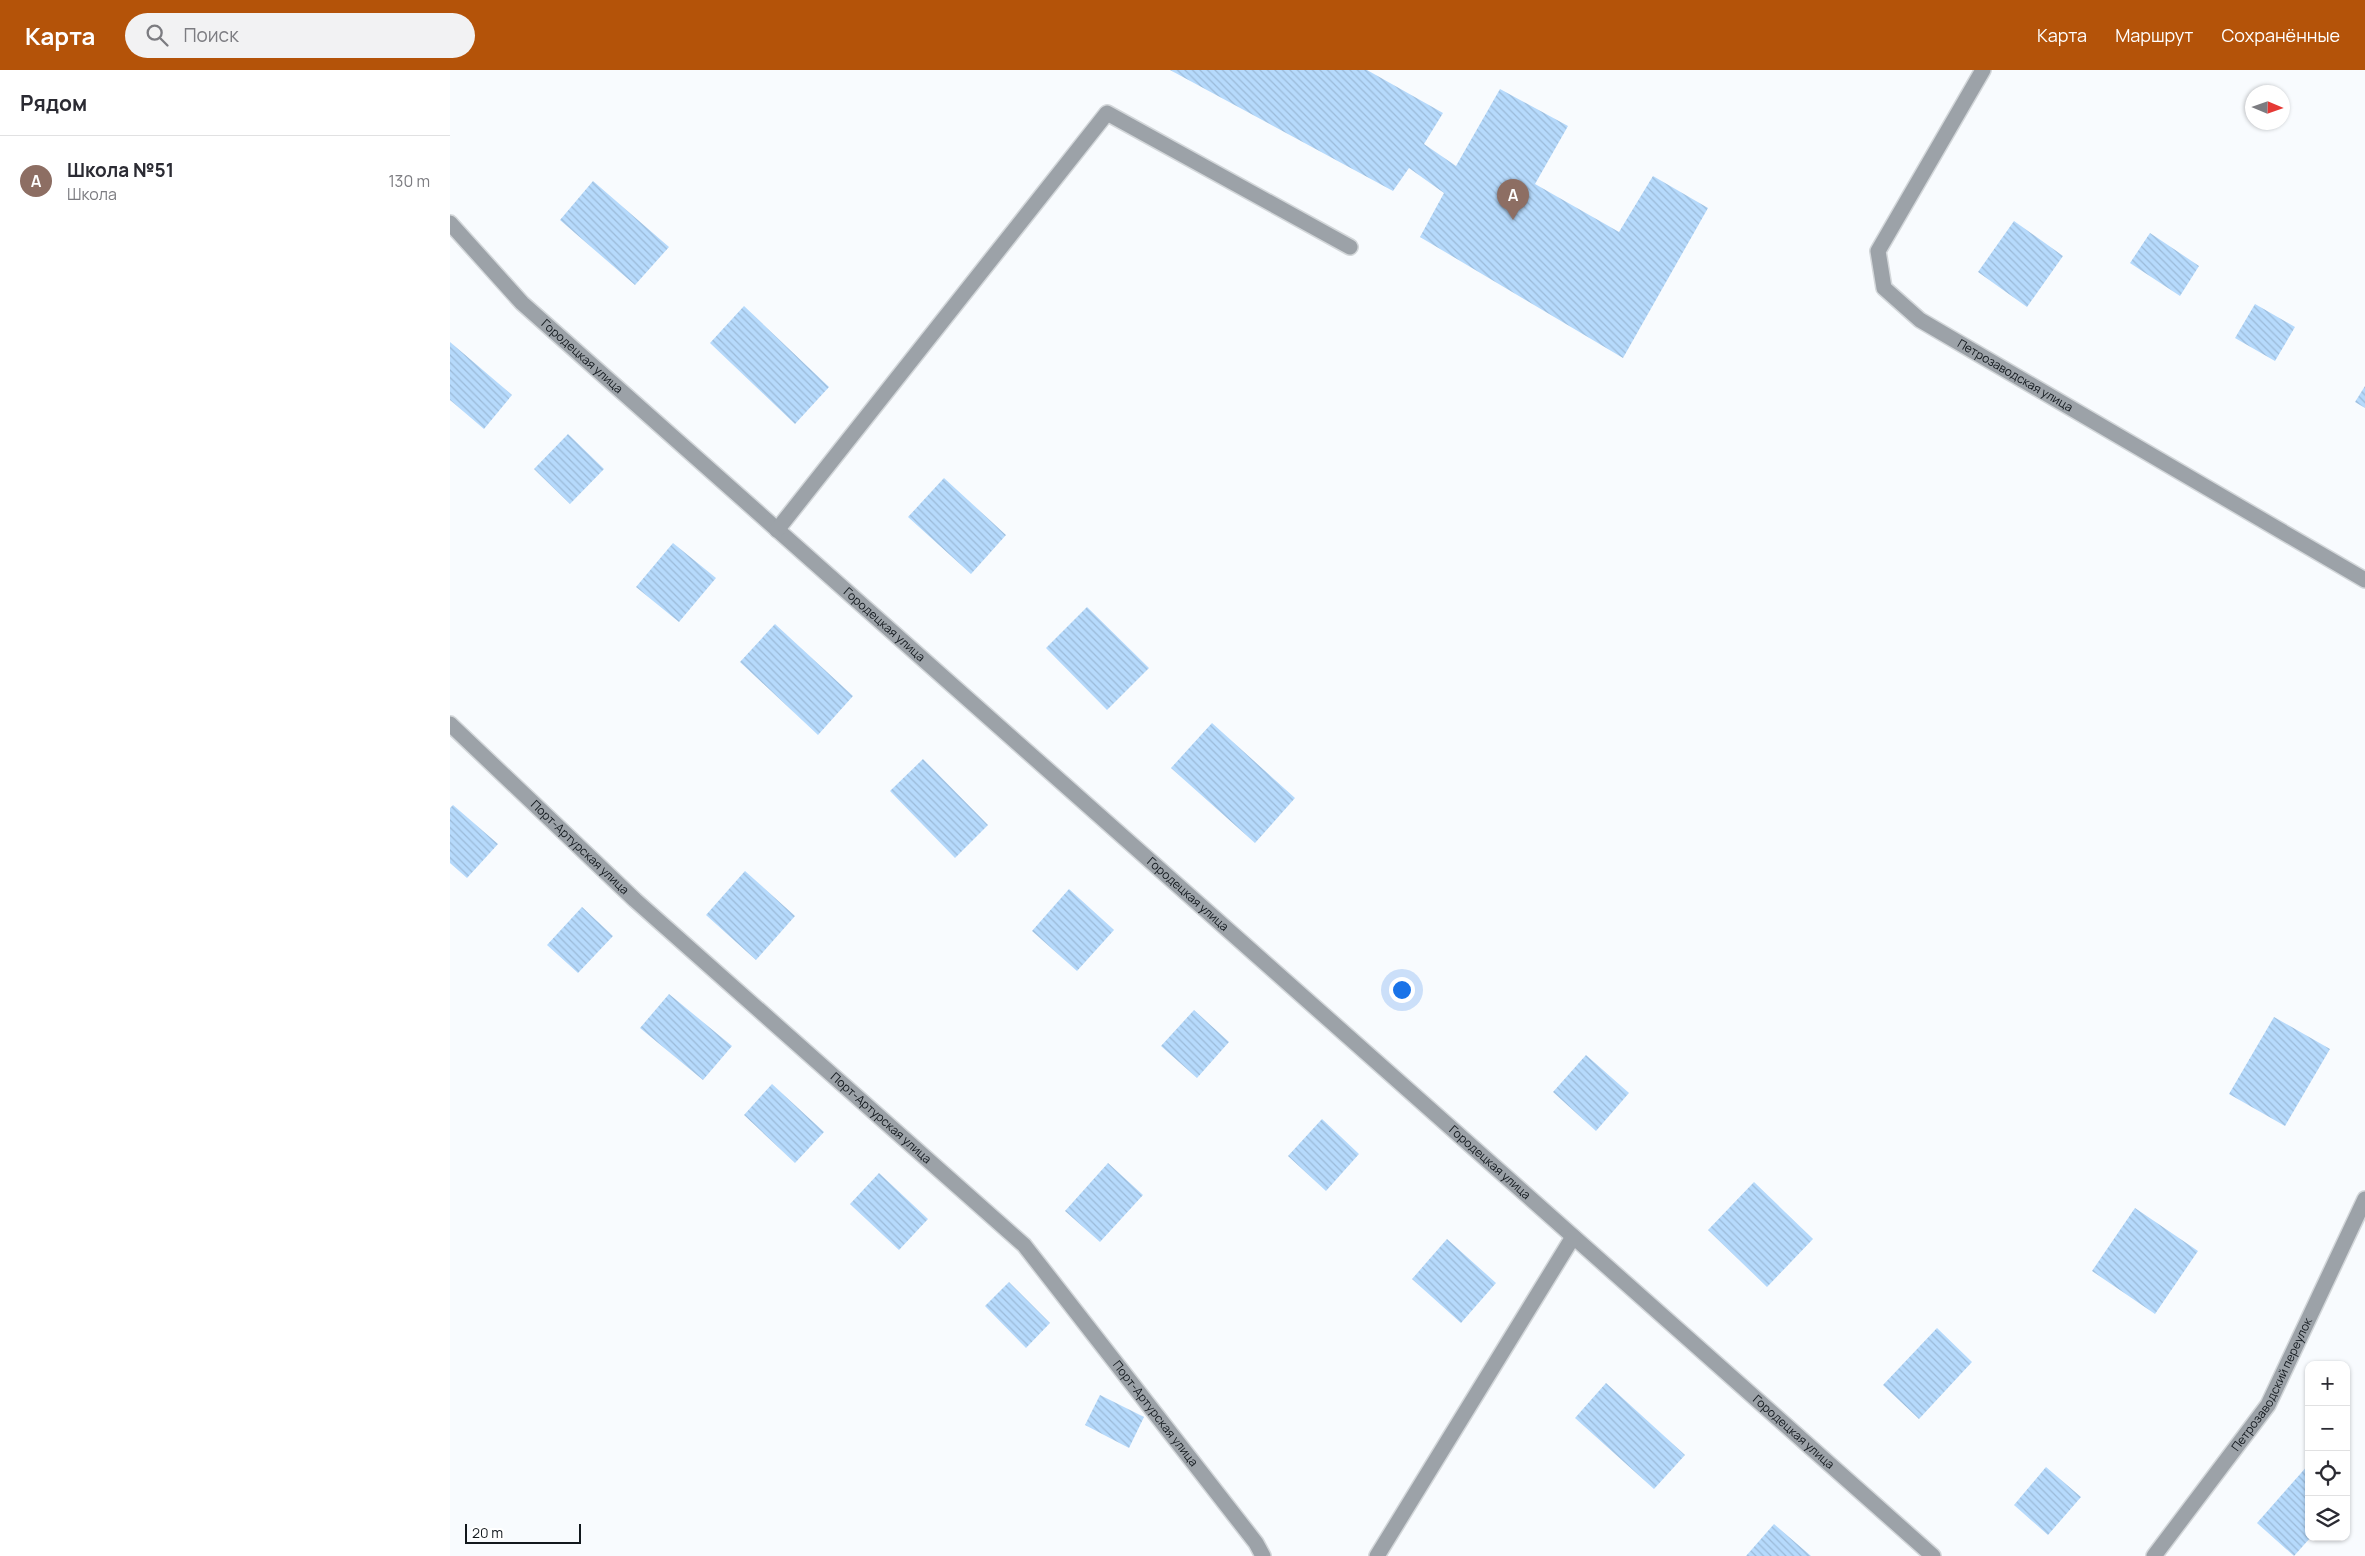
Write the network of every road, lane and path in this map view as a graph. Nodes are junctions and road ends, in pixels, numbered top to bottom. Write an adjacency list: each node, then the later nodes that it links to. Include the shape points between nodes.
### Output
1 (1983, 70): 5 (street, Петрозаводская улица, via 1878,251 1884,288 1920,320)
2 (450, 223): 4 (street, Городецкая улица, via 522,303)
3 (1350, 247): 4 (street, via 1107,113)
4 (777, 530): 8 (street, Городецкая улица)
5 (2365, 580)
6 (450, 724): 9 (street, Порт-Артурская улица, via 635,900 1024,1245)
7 (2365, 1198): 12 (street, Петрозаводский переулок, via 2268,1405)
8 (1573, 1237): 10 (street); 11 (street, Городецкая улица)
9 (1263, 1556)
10 (1377, 1556)
11 (1933, 1556)
12 (2154, 1556)

